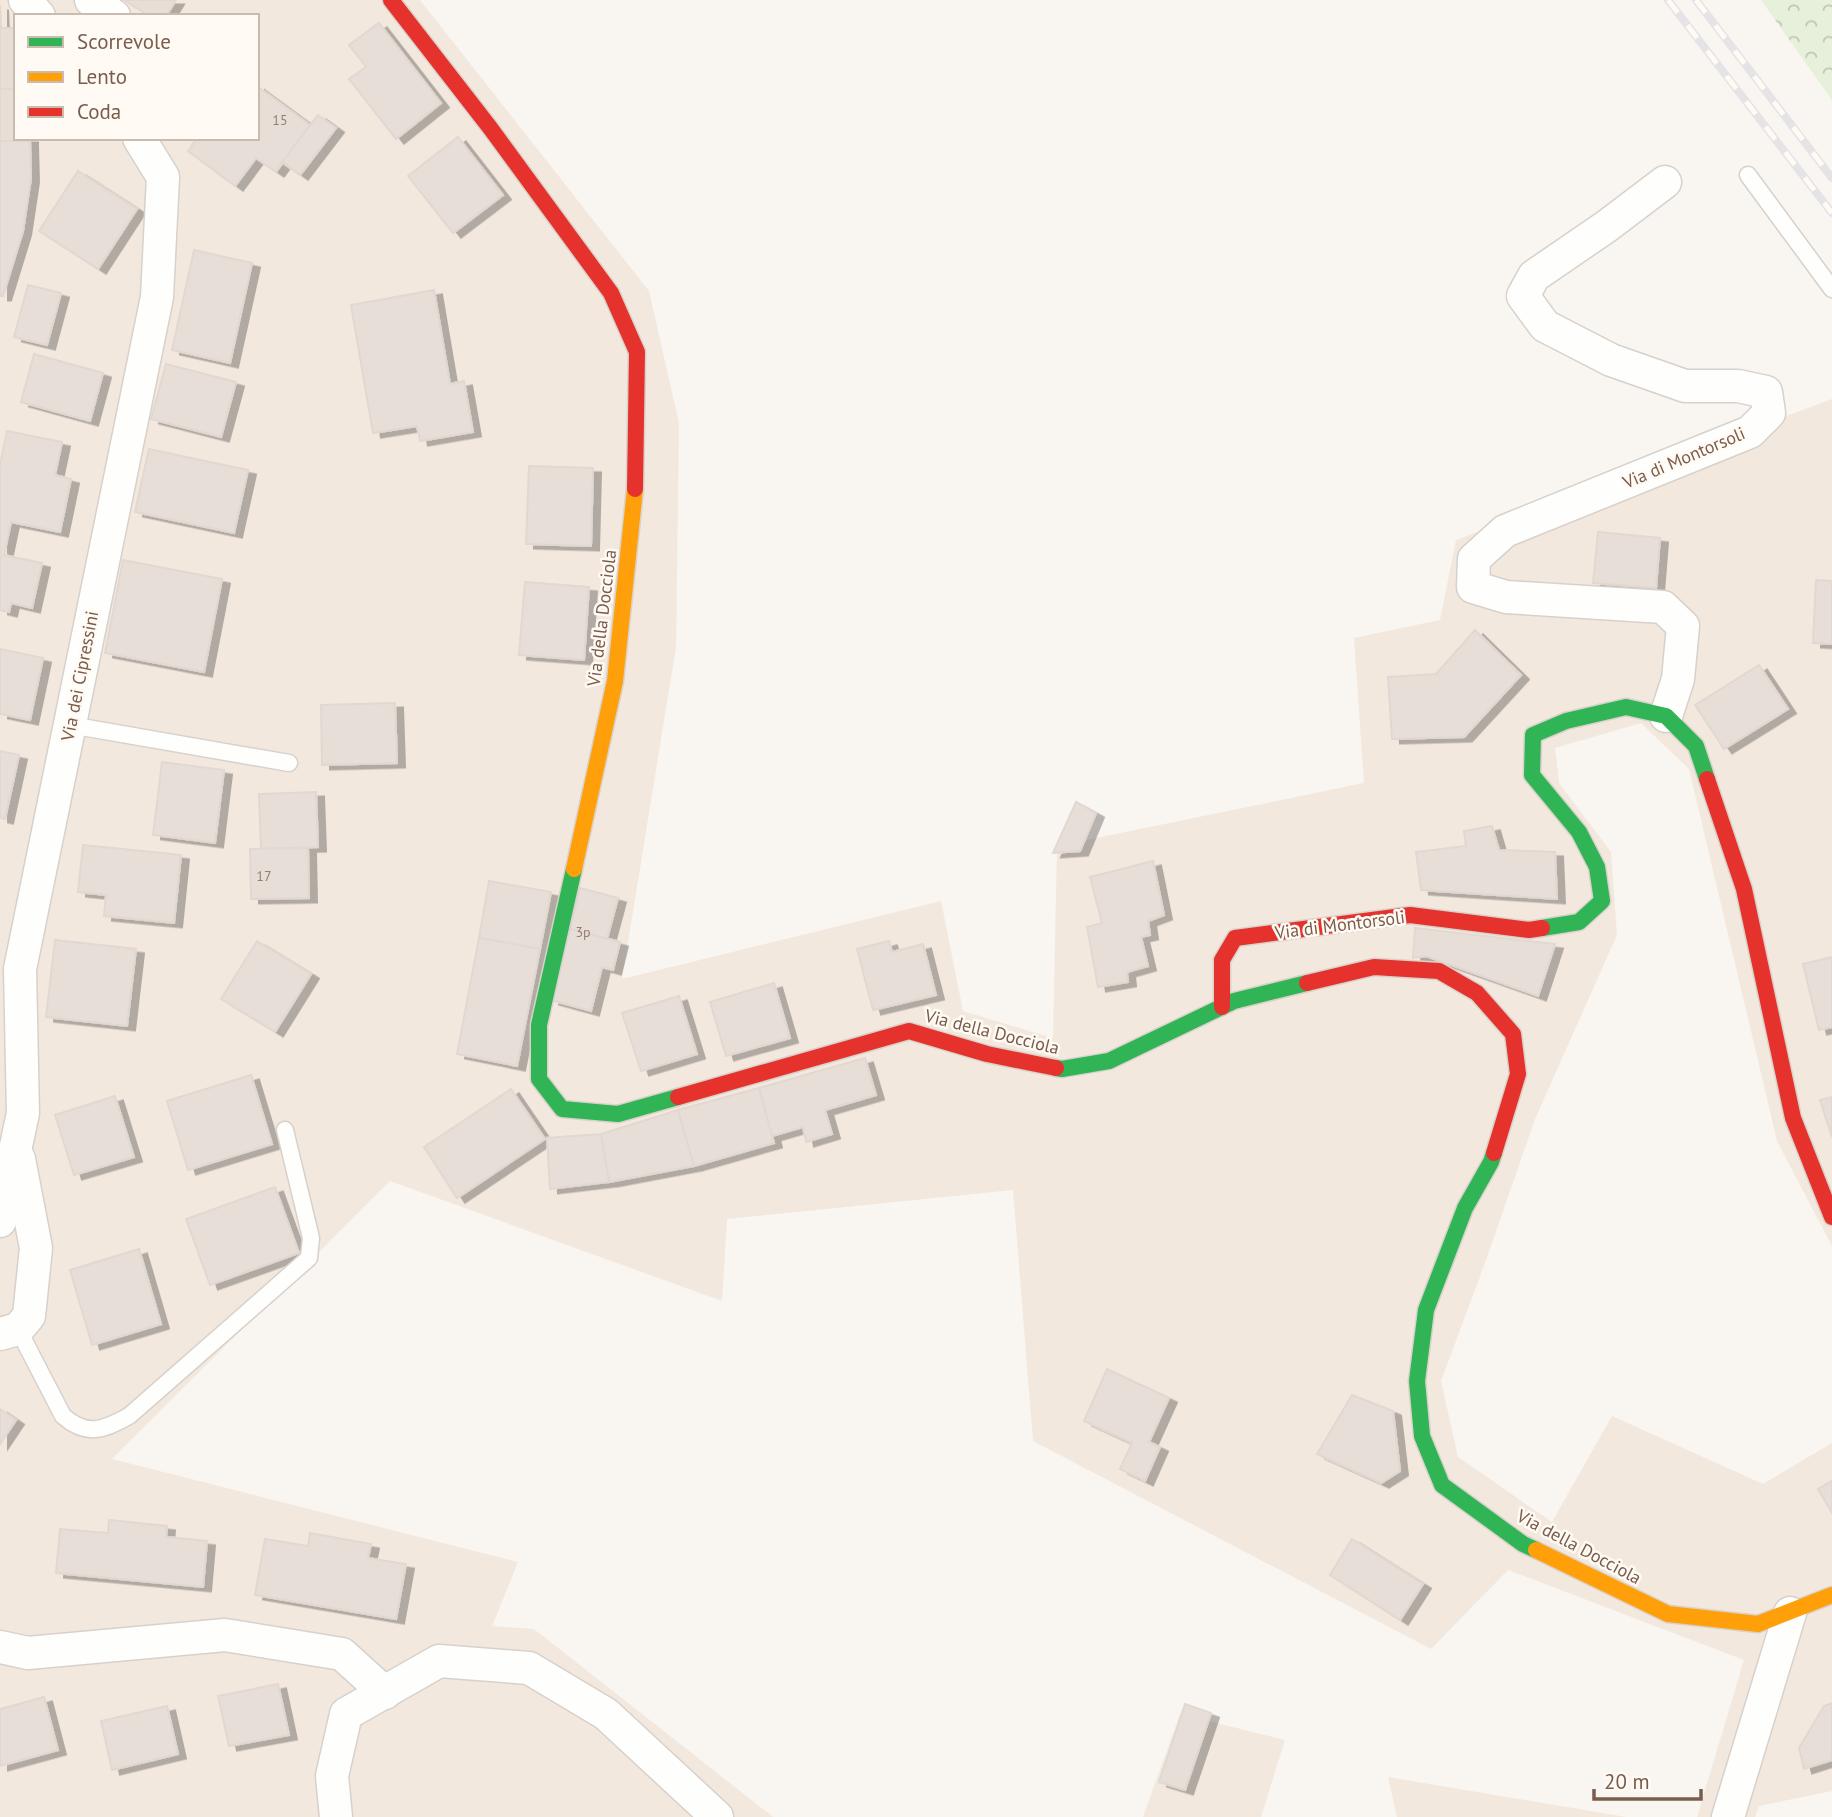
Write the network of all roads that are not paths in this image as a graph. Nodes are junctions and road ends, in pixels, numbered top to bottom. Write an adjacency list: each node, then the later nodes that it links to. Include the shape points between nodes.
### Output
1 (25, 0): 4 (street)
2 (91, 0): 5 (street)
3 (391, 0): 13 (street, Via della Docciola, via 611,293 636,352 635,502 615,681 539,1025 539,1079 562,1109 618,1114 909,1031 1062,1069 1109,1061)
4 (38, 14)
5 (111, 14)
6 (140, 140): 11 (street, Via dei Cipressini, via 163,177 157,297)
7 (1748, 174): 9 (lane)
8 (1665, 182): 10 (street, Via di Montorsoli, via 1534,276 1523,296 1545,326 1611,360 1685,386 1738,386 1766,392 1769,413 1750,432 1505,531 1474,559 1473,587 1506,597 1664,607 1683,626 1678,679)
9 (1832, 289)
10 (1666, 716): 13 (street, Via di Montorsoli, via 1626,707 1566,721 1533,735 1532,775 1578,832 1597,867 1602,901 1579,922 1529,930 1410,915 1236,938 1222,960); 16 (street, via 1696,746 1744,889 1793,1118)
11 (70, 724): 12 (lane); 15 (street, Via dei Cipressini, via 20,969 23,1113)
12 (289, 764)
13 (1222, 1007): 20 (street, Via della Docciola, via 1374,967 1439,971 1477,993 1513,1034 1518,1074 1491,1162 1465,1208 1426,1310 1417,1381 1422,1436 1442,1485 1522,1544 1668,1614 1758,1624)
14 (285, 1130): 18 (lane, via 311,1238 309,1258 129,1416 90,1431 75,1427 63,1416)
15 (17, 1144): 17 (street, Via dei Cipressini); 18 (street, via 36,1248 29,1316)
16 (1832, 1217)
17 (0, 1220)
18 (9, 1331)
19 (1832, 1595): 20 (street, Via della Docciola)
20 (1790, 1613): 25 (street)
21 (0, 1647): 22 (street, via 27,1653 225,1635 342,1654)
22 (385, 1693): 23 (street, via 346,1714 331,1776); 24 (street, via 439,1661 529,1668 606,1714)
23 (336, 1817)
24 (717, 1817)
25 (1728, 1817)

